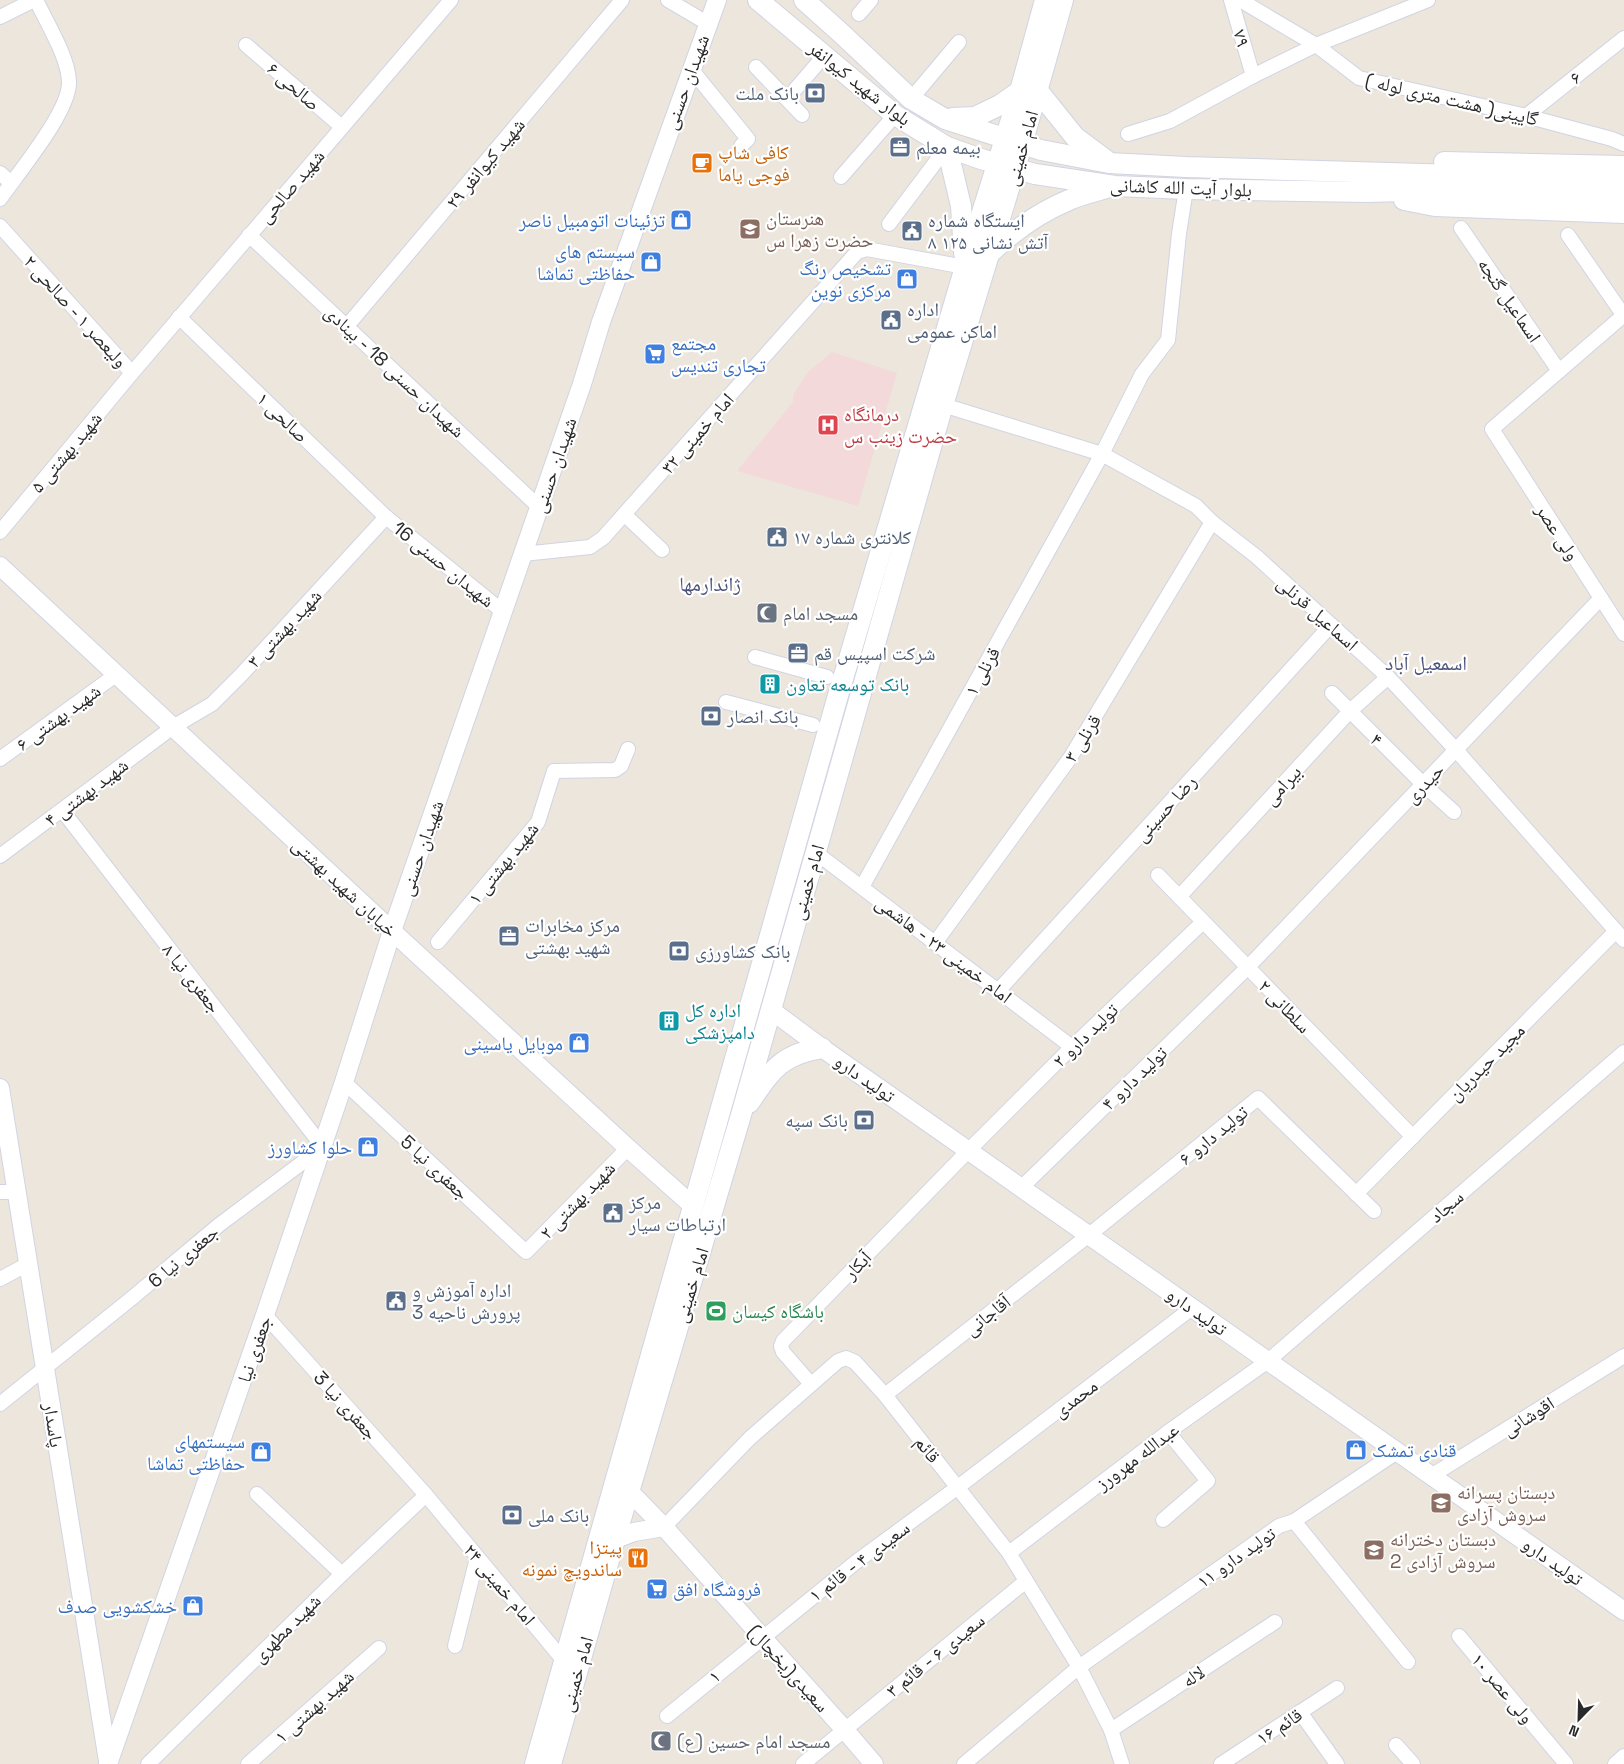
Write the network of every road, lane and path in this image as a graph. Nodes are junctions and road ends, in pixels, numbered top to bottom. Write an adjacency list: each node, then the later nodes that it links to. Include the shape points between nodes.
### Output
1 (35, 0): 15 (street); 45 (street, via 66,63 67,98 56,120)
2 (450, 0): 32 (street, شهید صالحی)
3 (622, 0): 61 (street, شهید کیوانفر ۲۹)
4 (668, 0): 16 (street)
5 (717, 0): 16 (street, شهیدان حسنی)
6 (758, 0): 21 (main road, بلوار شهید کیوانفر)
7 (804, 0): 27 (main road, بلوار شهید کیوانفر)
8 (871, 0): 14 (street)
9 (1045, 0): 25 (main road, امام خمینی)
10 (1063, 0): 25 (main road, امام خمینی)
11 (1231, 0): 24 (street, ۷۹)
12 (1240, 0): 19 (street, گایینی( هشت متری لوله ))
13 (1428, 0): 19 (street)
14 (859, 14)
15 (0, 17)
16 (708, 23): 23 (street, شهیدان حسنی)
17 (1624, 38): 30 (street, ۶)
18 (959, 42): 27 (street)
19 (1316, 44): 24 (street); 30 (street, گایینی( هشت متری لوله ), via 1359,78)
20 (246, 45): 32 (street, صالحی ۶)
21 (824, 56): 26 (street); 29 (main road, بلوار شهید کیوانفر)
22 (756, 67): 26 (street)
23 (691, 69): 36 (street, via 748,139); 66 (street, شهیدان حسنی)
24 (1252, 76): 33 (street, via 1170,121)
25 (1029, 91): 31 (main road, via 975,117); 34 (main road, امام خمینی); 38 (main road, via 1075,137)
26 (787, 99): 28 (street)
27 (911, 99): 31 (main road, بلوار شهید کیوانفر)
28 (802, 115)
29 (895, 115): 37 (main road, بلوار شهید کیوانفر); 43 (street)
30 (1526, 116): 35 (street, گایینی( هشت متری لوله ))
31 (945, 119): 34 (main road, بلوار شهید کیوانفر)
32 (342, 127): 55 (street, شهید صالحی)
33 (1128, 134)
34 (1013, 142): 38 (main road, بلوار آیت الله کاشانی); 39 (main road, امام خمینی)
35 (1624, 144)
36 (741, 146)
37 (947, 147): 39 (main road, بلوار شهید کیوانفر); 52 (street); 58 (main road, via 961,206)
38 (1110, 163): 41 (main road, بلوار آیت الله کاشانی)
39 (1006, 166): 46 (main road, بلوار آیت الله کاشانی, via 1035,174); 57 (main road, امام خمینی); 58 (main road, امام خمینی)
40 (1624, 166): 41 (main road, بلوار آیت الله کاشانی, via 1409,161)
41 (1367, 171): 44 (main road, بلوار آیت الله کاشانی)
42 (0, 173): 45 (street)
43 (841, 177)
44 (1624, 180)
45 (11, 183): 50 (street)
46 (1115, 186): 47 (main road, بلوار آیت الله کاشانی); 57 (main road, via 1069,200 1042,214 1004,239)
47 (1186, 190): 48 (main road, بلوار آیت الله کاشانی); 65 (street, قرنلی ۱, via 1168,340 1142,374)
48 (1368, 192): 49 (main road, بلوار آیت الله کاشانی, via 1441,190); 51 (main road, بلوار آیت الله کاشانی, via 1435,206)
49 (1624, 194)
50 (0, 199)
51 (1624, 214)
52 (889, 224)
53 (0, 226): 63 (street, ولیعصر ۱ - صالحی ۲)
54 (1461, 228): 62 (street, اسماعیل گنجه)
55 (250, 235): 60 (street, شهید صالحی); 61 (street, شهیدان حسنی 18 - بینادی)
56 (1568, 235): 59 (street)
57 (989, 254): 64 (main road, امام خمینی)
58 (965, 267): 67 (street, امام خمینی ۳۲, via 867,249 857,252); 119 (main road, امام خمینی)
59 (1624, 315): 62 (street)
60 (179, 317): 63 (street, شهید صالحی); 68 (street, صالحی ۱)
61 (347, 326): 66 (street, شهیدان حسنی 18 - بینادی)
62 (1559, 371): 74 (street, ولی عصر, via 1492,429)
63 (132, 373): 70 (street, شهید بهشتی ۵)
64 (943, 405): 65 (street, اسماعیل قرنلی); 93 (main road, امام خمینی)
65 (1102, 454): 69 (street, اسماعیل قرنلی, via 1196,506); 96 (street, قرنلی ۱)
66 (539, 507): 72 (street, شهیدان حسنی)
67 (624, 516): 71 (street); 72 (street, امام خمینی ۳۲, via 590,547)
68 (386, 517): 75 (street, شهیدان حسنی 16); 86 (street, شهید بهشتی ۳, via 212,704)
69 (1212, 522): 76 (street, اسماعیل قرنلی); 102 (street, قرنلی ۳, via 1070,758)
70 (0, 532)
71 (662, 550)
72 (523, 554): 75 (street, شهیدان حسنی)
73 (0, 566): 79 (street, خیابان شهید بهشتی)
74 (1600, 598): 77 (street, ولی عصر); 88 (street, حیدری)
75 (502, 611): 99 (street, شهیدان حسنی)
76 (1331, 625): 81 (street, اسماعیل قرنلی); 104 (street, رضا حسینی)
77 (1624, 634)
78 (756, 656): 80 (street)
79 (117, 674): 86 (street, خیابان شهید بهشتی); 89 (street, شهید بهشتی ۶)
80 (827, 677)
81 (1388, 677): 84 (street, بیرامی); 88 (street, اسماعیل قرنلی)
82 (1332, 693): 84 (street, ۴)
83 (726, 702): 85 (street)
84 (1350, 711): 90 (street, ۴); 97 (street, بیرامی)
85 (813, 725)
86 (173, 728): 91 (street, شهید بهشتی ۴); 99 (street, خیابان شهید بهشتی)
87 (628, 749): 101 (street, شهید بهشتی ۱, via 615,770 554,772 538,822)
88 (1456, 750): 90 (street, حیدری); 100 (street, اسماعیل قرنلی)
89 (0, 759)
90 (1423, 784): 92 (street, ۴); 103 (street, حیدری)
91 (62, 810): 94 (street, شهید بهشتی ۴); 113 (street, جعفری نیا ۸)
92 (1454, 812)
93 (816, 852): 96 (street, امام خمینی ۲۳ - هاشمی); 105 (main road, امام خمینی)
94 (0, 856)
95 (1158, 875): 97 (street, ۲ سلطانی)
96 (862, 887): 102 (street, امام خمینی ۲۳ - هاشمی)
97 (1179, 897): 98 (street, ۲ سلطانی)
98 (1203, 922): 103 (street, ۲ سلطانی); 106 (street, تولید دارو ۲)
99 (392, 931): 109 (street, جعفری نیا); 114 (street, خیابان شهید بهشتی)
100 (1620, 935): 112 (street, مجید حیدریان)
101 (438, 942)
102 (935, 943): 104 (street, امام خمینی ۲۳ - هاشمی)
103 (1248, 967): 112 (street, ۲ سلطانی); 116 (street, تولید دارو ۴)
104 (998, 991): 106 (street, امام خمینی ۲۳ - هاشمی)
105 (771, 1010): 107 (street, تولید دارو); 111 (main road, امام خمینی)
106 (1072, 1047): 115 (street, تولید دارو ۲)
107 (822, 1048): 111 (main road, via 803,1051 770,1073); 115 (street, تولید دارو)
108 (1624, 1052): 129 (street, سجاد)
109 (344, 1082): 113 (street, جعفری نیا); 123 (street, جعفری نیا 5)
110 (0, 1088): 117 (street, پاسدار)
111 (741, 1115): 121 (main road, امام خمینی)
112 (1412, 1137): 118 (street, مجید حیدریان)
113 (323, 1147): 127 (street, جعفری نیا); 130 (street, جعفری نیا 6, via 219,1225)
114 (628, 1148): 119 (street, خیابان شهید بهشتی); 123 (street, شهید بهشتی ۲)
115 (968, 1150): 116 (street, تولید دارو); 131 (street, آبکار, via 783,1341 783,1352)
116 (1021, 1188): 122 (street, تولید دارو)
117 (8, 1192): 124 (street, پاسدار)
118 (1356, 1194): 120 (street, تولید دارو ۶); 122 (street, تولید دارو ۶, via 1258,1098)
119 (693, 1206): 121 (main road); 156 (main road, امام خمینی, via 602,1530)
120 (1374, 1210)
121 (713, 1211): 138 (main road, امام خمینی)
122 (1089, 1235): 126 (street, تولید دارو); 132 (street, آقاجانی)
123 (526, 1252)
124 (28, 1264): 125 (street); 130 (street, پاسدار)
125 (0, 1279)
126 (1192, 1308): 129 (street, تولید دارو); 137 (street, محمدی)
127 (266, 1315): 140 (street, جعفری نیا 3); 165 (street, جعفری نیا)
128 (1624, 1356): 136 (street, اقوشانی)
129 (1268, 1361): 134 (street, عبدالله مهرورز); 135 (street, تولید دارو)
130 (45, 1368): 133 (street, جعفری نیا 6); 165 (street, پاسدار)
131 (811, 1384): 132 (street, قائم, via 846,1358 855,1362); 143 (street, قائم, via 750,1438)
132 (885, 1394): 137 (street, قائم)
133 (0, 1404)
134 (1168, 1432): 141 (street, via 1208,1481); 145 (street, عبدالله مهرورز)
135 (1397, 1452): 136 (street, تولید دارو); 142 (street, تولید دارو ۱۱)
136 (1431, 1476): 149 (street, تولید دارو)
137 (958, 1487): 145 (street, قائم); 152 (street, سعیدی ۴ - قائم ۱)
138 (629, 1491): 143 (street, سعیدی(یخچال)); 144 (main road, امام خمینی)
139 (258, 1494): 147 (street)
140 (426, 1495): 146 (street, امام خمینی ۲۴); 147 (street, شهید مطهری)
141 (1163, 1520)
142 (1294, 1520): 155 (street); 157 (street, تولید دارو ۱۱, via 1279,1526)
143 (664, 1527): 144 (street); 152 (street, سعیدی(یخچال))
144 (615, 1539): 156 (main road, امام خمینی)
145 (1009, 1553): 148 (street, قائم)
146 (478, 1558): 153 (street); 156 (street, امام خمینی ۲۴)
147 (342, 1574): 166 (street, شهید مطهری)
148 (1026, 1580): 157 (street, قائم); 161 (street, سعیدی ۶ - قائم ۳)
149 (1624, 1611)
150 (1275, 1622): 162 (street, لاله)
151 (1460, 1636): 177 (street, ولی عصر ۱۰)
152 (762, 1637): 160 (street, ۱); 161 (street, سعیدی(یخچال))
153 (455, 1646)
154 (380, 1648): 167 (street, شهید بهشتی ۱)
155 (1408, 1662)
156 (571, 1663): 168 (main road, امام خمینی); 169 (main road, امام خمینی)
157 (1079, 1667): 162 (street, قائم); 172 (street, تولید دارو ۱۱)
158 (1337, 1688): 159 (street, قائم ۱۶)
159 (1300, 1712): 174 (street, قائم ۱۶); 175 (street)
160 (667, 1716)
161 (844, 1729): 170 (street, سعیدی ۶ - قائم ۳); 171 (street, سعیدی(یخچال))
162 (1111, 1730): 173 (street, قائم)
163 (1396, 1745): 176 (street)
164 (1624, 1756): 178 (street)
165 (108, 1764)
166 (148, 1764)
167 (248, 1764)
168 (535, 1764)
169 (551, 1764)
170 (803, 1764)
171 (874, 1764)
172 (964, 1764)
173 (1122, 1764)
174 (1221, 1764)
175 (1337, 1764)
176 (1413, 1764)
177 (1566, 1764)
178 (1615, 1764)

